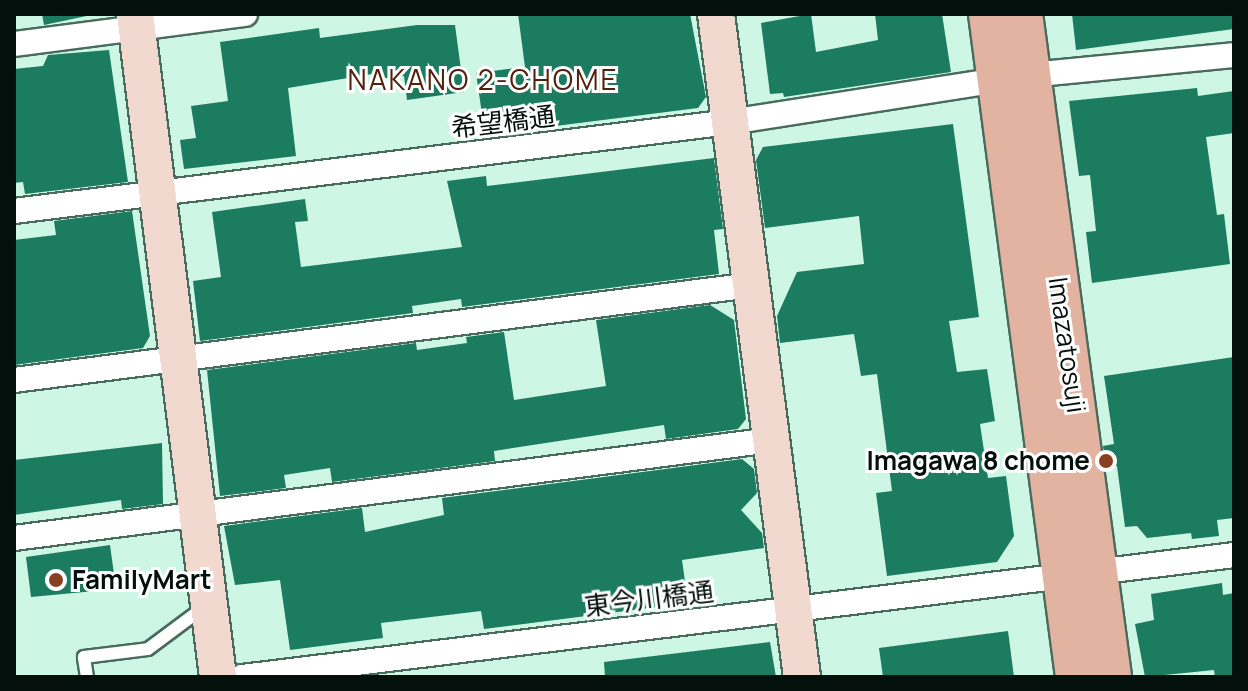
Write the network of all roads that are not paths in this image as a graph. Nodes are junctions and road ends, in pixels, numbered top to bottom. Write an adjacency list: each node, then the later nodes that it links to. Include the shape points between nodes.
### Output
1 (245, 14): 5 (street)
2 (716, 14): 9 (street)
3 (989, 14): 8 (main road, Imazatosuji)
4 (1022, 14): 8 (main road, Imazatosuji)
5 (135, 21): 6 (street); 10 (street)
6 (14, 44)
7 (1234, 55): 8 (street, 希望橋通)
8 (1014, 78): 9 (street, 希望橋通); 19 (main road, Imazatosuji)
9 (730, 122): 10 (street, 希望橋通); 12 (street)
10 (155, 193): 11 (street, 希望橋通); 13 (street)
11 (14, 211)
12 (751, 285): 13 (street); 15 (street)
13 (177, 358): 14 (street); 16 (street)
14 (14, 380)
15 (772, 440): 16 (street); 21 (street)
16 (197, 514): 17 (street); 20 (street)
17 (14, 538)
18 (1234, 555): 19 (street, 東今川橋通)
19 (1080, 576): 21 (street, 東今川橋通); 26 (main road, Imazatosuji); 27 (main road, Imazatosuji)
20 (209, 604): 22 (lane, via 148,649 84,657); 23 (street)
21 (794, 610): 24 (street, 東今川橋通); 25 (street)
22 (87, 677)
23 (218, 677)
24 (242, 677)
25 (802, 677)
26 (1076, 677)
27 (1111, 677)

